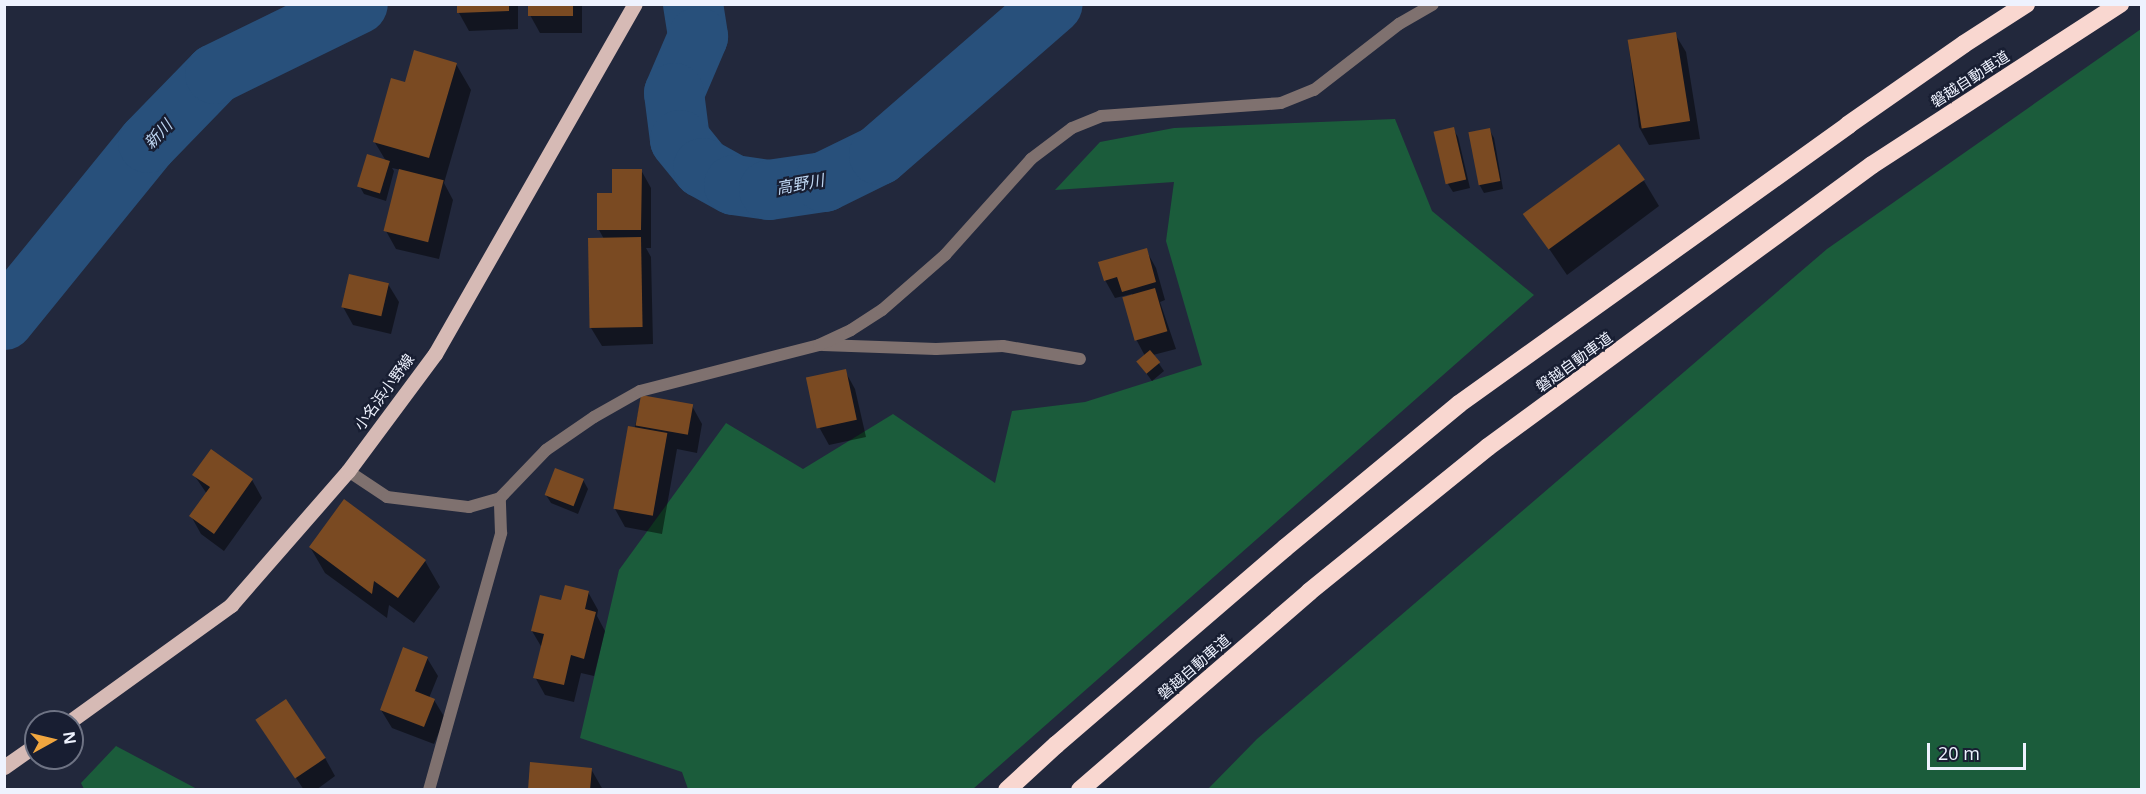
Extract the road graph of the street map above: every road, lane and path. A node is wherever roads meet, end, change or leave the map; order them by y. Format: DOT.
graph roads {
  1 [pos="635,4"];
  2 [pos="1433,4"];
  3 [pos="2026,4"];
  4 [pos="2120,4"];
  5 [pos="819,345"];
  6 [pos="1080,359"];
  7 [pos="348,471"];
  8 [pos="500,498"];
  9 [pos="84,711"];
  10 [pos="24,753"];
  11 [pos="4,767"];
  12 [pos="429,789"];
  13 [pos="1007,789"];
  14 [pos="1080,789"];
  1 -- 7 [label="main road, 小名浜小野線"];
  2 -- 5 [label="street"];
  3 -- 13 [label="highway, 磐越自動車道"];
  4 -- 14 [label="highway, 磐越自動車道"];
  5 -- 6 [label="street"];
  5 -- 8 [label="street"];
  7 -- 8 [label="street"];
  7 -- 9 [label="main road, 小名浜小野線"];
  8 -- 12 [label="street"];
  10 -- 11 [label="main road"];
}
